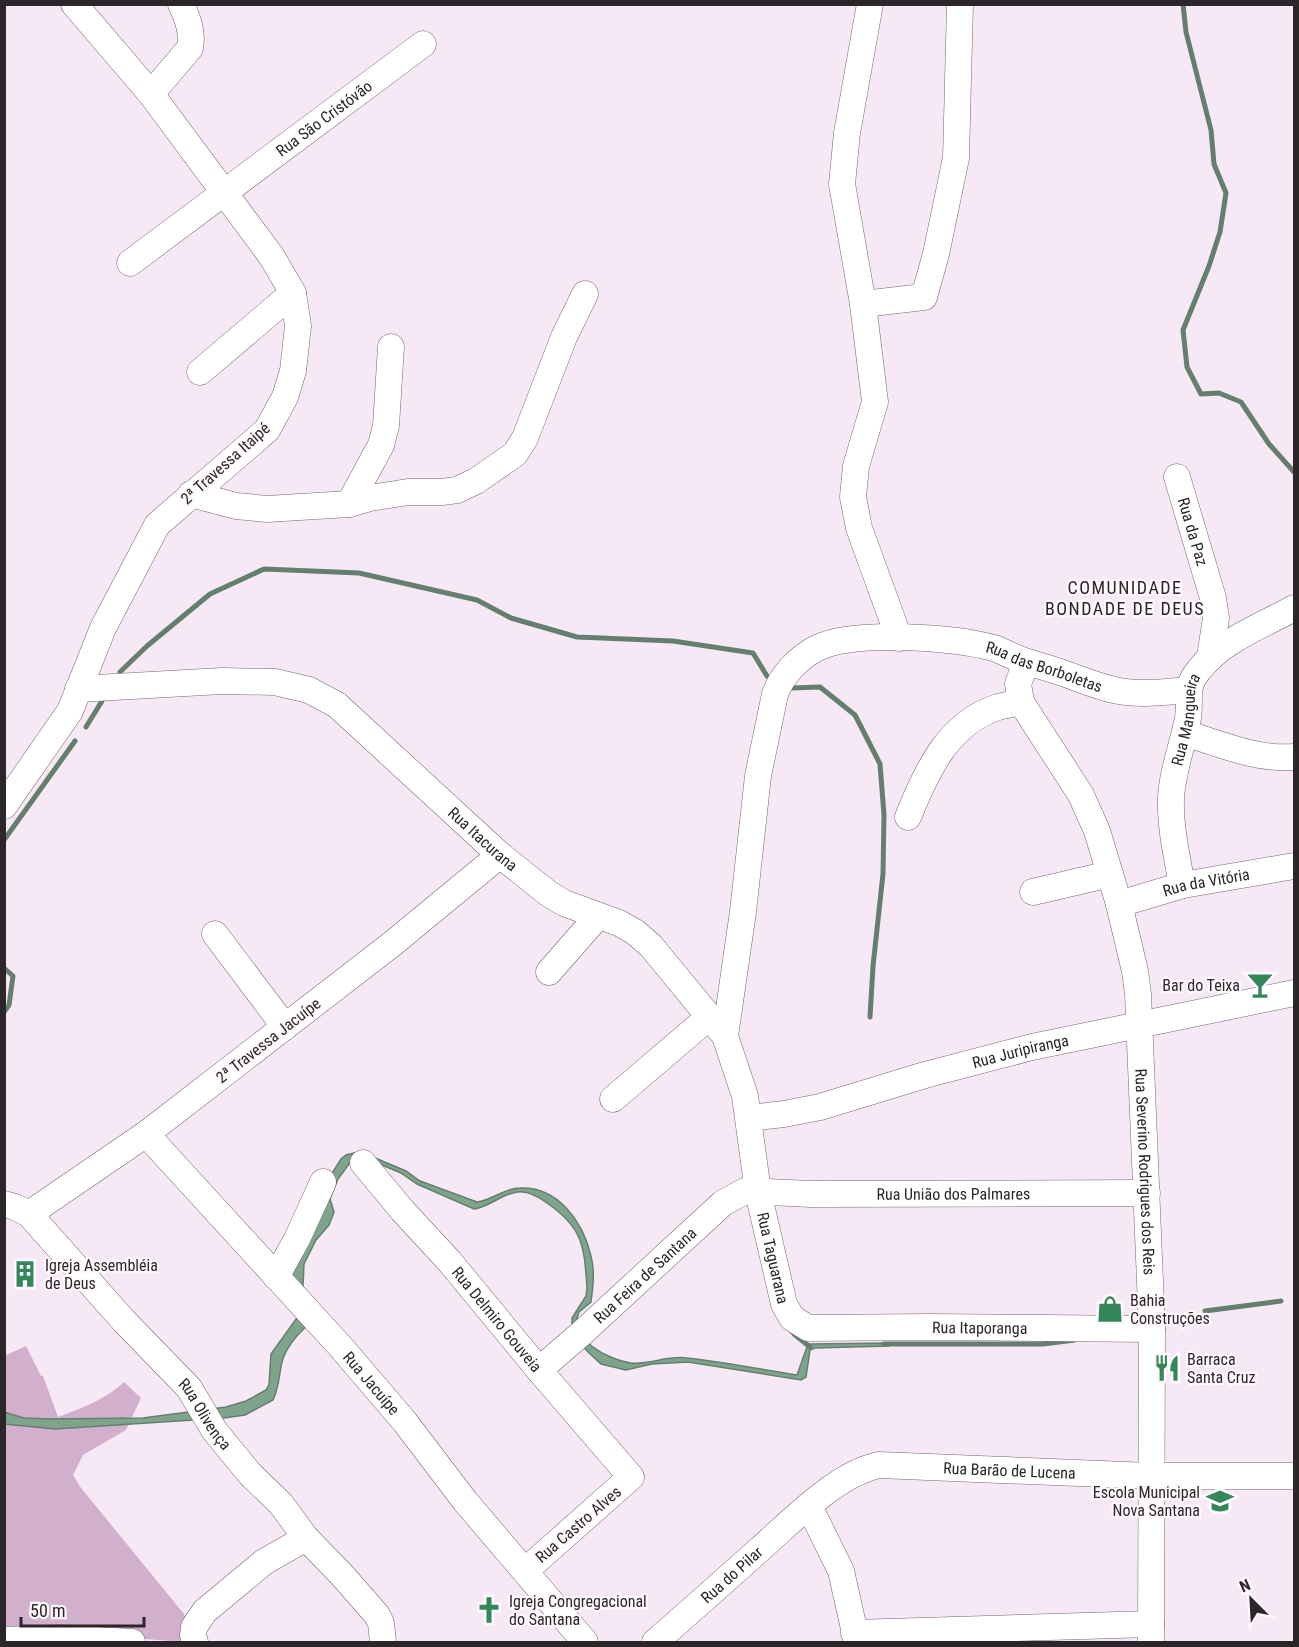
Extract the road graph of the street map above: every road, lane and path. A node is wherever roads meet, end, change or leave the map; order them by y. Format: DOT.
graph roads {
  1 [pos="74,4"];
  2 [pos="181,4"];
  3 [pos="870,4"];
  4 [pos="960,4"];
  5 [pos="423,44"];
  6 [pos="151,94"];
  7 [pos="225,192"];
  8 [pos="130,263"];
  9 [pos="293,292"];
  10 [pos="585,294"];
  11 [pos="863,304"];
  12 [pos="391,347"];
  13 [pos="200,372"];
  14 [pos="1178,477"];
  15 [pos="191,494"];
  16 [pos="349,504"];
  17 [pos="1294,609"];
  18 [pos="899,638"];
  19 [pos="1210,657"];
  20 [pos="1026,662"];
  21 [pos="78,689"];
  22 [pos="1188,690"];
  23 [pos="1021,702"];
  24 [pos="1185,733"];
  25 [pos="1294,757"];
  26 [pos="4,806"];
  27 [pos="908,817"];
  28 [pos="500,855"];
  29 [pos="1294,866"];
  30 [pos="1110,874"];
  31 [pos="1182,885"];
  32 [pos="1033,892"];
  33 [pos="1119,904"];
  34 [pos="598,916"];
  35 [pos="215,934"];
  36 [pos="549,972"];
  37 [pos="1294,993"];
  38 [pos="1139,1026"];
  39 [pos="285,1027"];
  40 [pos="717,1027"];
  41 [pos="613,1099"];
  42 [pos="749,1118"];
  43 [pos="146,1134"];
  44 [pos="363,1162"];
  45 [pos="323,1182"];
  46 [pos="757,1184"];
  47 [pos="1147,1192"];
  48 [pos="4,1204"];
  49 [pos="29,1214"];
  50 [pos="276,1277"];
  51 [pos="808,1328"];
  52 [pos="1152,1329"];
  53 [pos="539,1370"];
  54 [pos="1151,1476"];
  55 [pos="1294,1476"];
  56 [pos="631,1477"];
  57 [pos="809,1506"];
  58 [pos="306,1538"];
  59 [pos="525,1571"];
  60 [pos="1151,1633"];
  61 [pos="856,1638"];
  62 [pos="4,1640"];
  63 [pos="132,1642"];
  64 [pos="195,1642"];
  65 [pos="383,1642"];
  66 [pos="585,1642"];
  67 [pos="655,1642"];
  1 -- 6 [label="street, 2ª Travessa Itaipé"];
  2 -- 6 [label="street"];
  3 -- 11 [label="street"];
  4 -- 11 [label="street"];
  5 -- 7 [label="street, Rua São Cristóvão"];
  6 -- 7 [label="street, 2ª Travessa Itaipé"];
  7 -- 8 [label="street, Rua São Cristóvão"];
  7 -- 9 [label="street, 2ª Travessa Itaipé"];
  9 -- 13 [label="street"];
  9 -- 15 [label="street, 2ª Travessa Itaipé"];
  10 -- 16 [label="street"];
  11 -- 18 [label="street"];
  12 -- 16 [label="street"];
  14 -- 19 [label="street, Rua da Paz"];
  15 -- 16 [label="street"];
  15 -- 21 [label="street, 2ª Travessa Itaipé"];
  17 -- 19 [label="street, Rua Mangueira"];
  18 -- 20 [label="street, Rua das Borboletas"];
  18 -- 40 [label="street, Rua das Borboletas"];
  19 -- 22 [label="street, Rua Mangueira"];
  20 -- 22 [label="street, Rua das Borboletas"];
  20 -- 23 [label="street"];
  21 -- 26 [label="street, 2ª Travessa Itaipé"];
  21 -- 28 [label="street, Rua Itacurana"];
  22 -- 24 [label="street, Rua Mangueira"];
  23 -- 27 [label="street"];
  23 -- 30 [label="street, Rua Severino Rodrigues dos Reis"];
  24 -- 25 [label="street"];
  24 -- 31 [label="street, Rua Mangueira"];
  28 -- 34 [label="street, Rua Itacurana"];
  28 -- 39 [label="street, 2ª Travessa Jacuípe"];
  29 -- 31 [label="street, Rua da Vitória"];
  30 -- 32 [label="street"];
  30 -- 33 [label="street, Rua Severino Rodrigues dos Reis"];
  31 -- 33 [label="street, Rua da Vitória"];
  33 -- 38 [label="street, Rua Severino Rodrigues dos Reis"];
  34 -- 36 [label="street"];
  34 -- 40 [label="street, Rua Itacurana"];
  35 -- 39 [label="street"];
  37 -- 38 [label="street, Rua Juripiranga"];
  38 -- 42 [label="street, Rua Juripiranga"];
  38 -- 47 [label="street, Rua Severino Rodrigues dos Reis"];
  39 -- 43 [label="street, 2ª Travessa Jacuípe"];
  40 -- 41 [label="street"];
  40 -- 42 [label="street, Rua Itacurana"];
  42 -- 46 [label="street, Rua Itacurana"];
  43 -- 49 [label="street, 2ª Travessa Jacuípe"];
  43 -- 50 [label="street, Rua Jacuípe"];
  44 -- 53 [label="street, Rua Delmiro Gouveia"];
  45 -- 50 [label="street"];
  46 -- 47 [label="street, Rua União dos Palmares"];
  46 -- 51 [label="street, Rua Taguarana"];
  46 -- 53 [label="street, Rua Feira de Santana"];
  47 -- 52 [label="street, Rua Severino Rodrigues dos Reis"];
  48 -- 49 [label="street, Rua Olivença"];
  49 -- 58 [label="street, Rua Olivença"];
  50 -- 59 [label="street, Rua Jacuípe"];
  51 -- 52 [label="street, Rua Itaporanga"];
  52 -- 54 [label="street, Rua Severino Rodrigues dos Reis"];
  53 -- 56 [label="street, Rua Delmiro Gouveia"];
  54 -- 55 [label="street, Rua Barão de Lucena"];
  54 -- 57 [label="street, Rua Barão de Lucena"];
  54 -- 60 [label="street, Rua Severino Rodrigues dos Reis"];
  56 -- 59 [label="street, Rua Castro Alves"];
  57 -- 61 [label="street"];
  57 -- 67 [label="street, Rua do Pilar"];
  58 -- 64 [label="street"];
  58 -- 65 [label="street, Rua Olivença"];
  59 -- 66 [label="street, Rua Jacuípe"];
  60 -- 61 [label="street"];
  62 -- 63 [label="street"];
}
